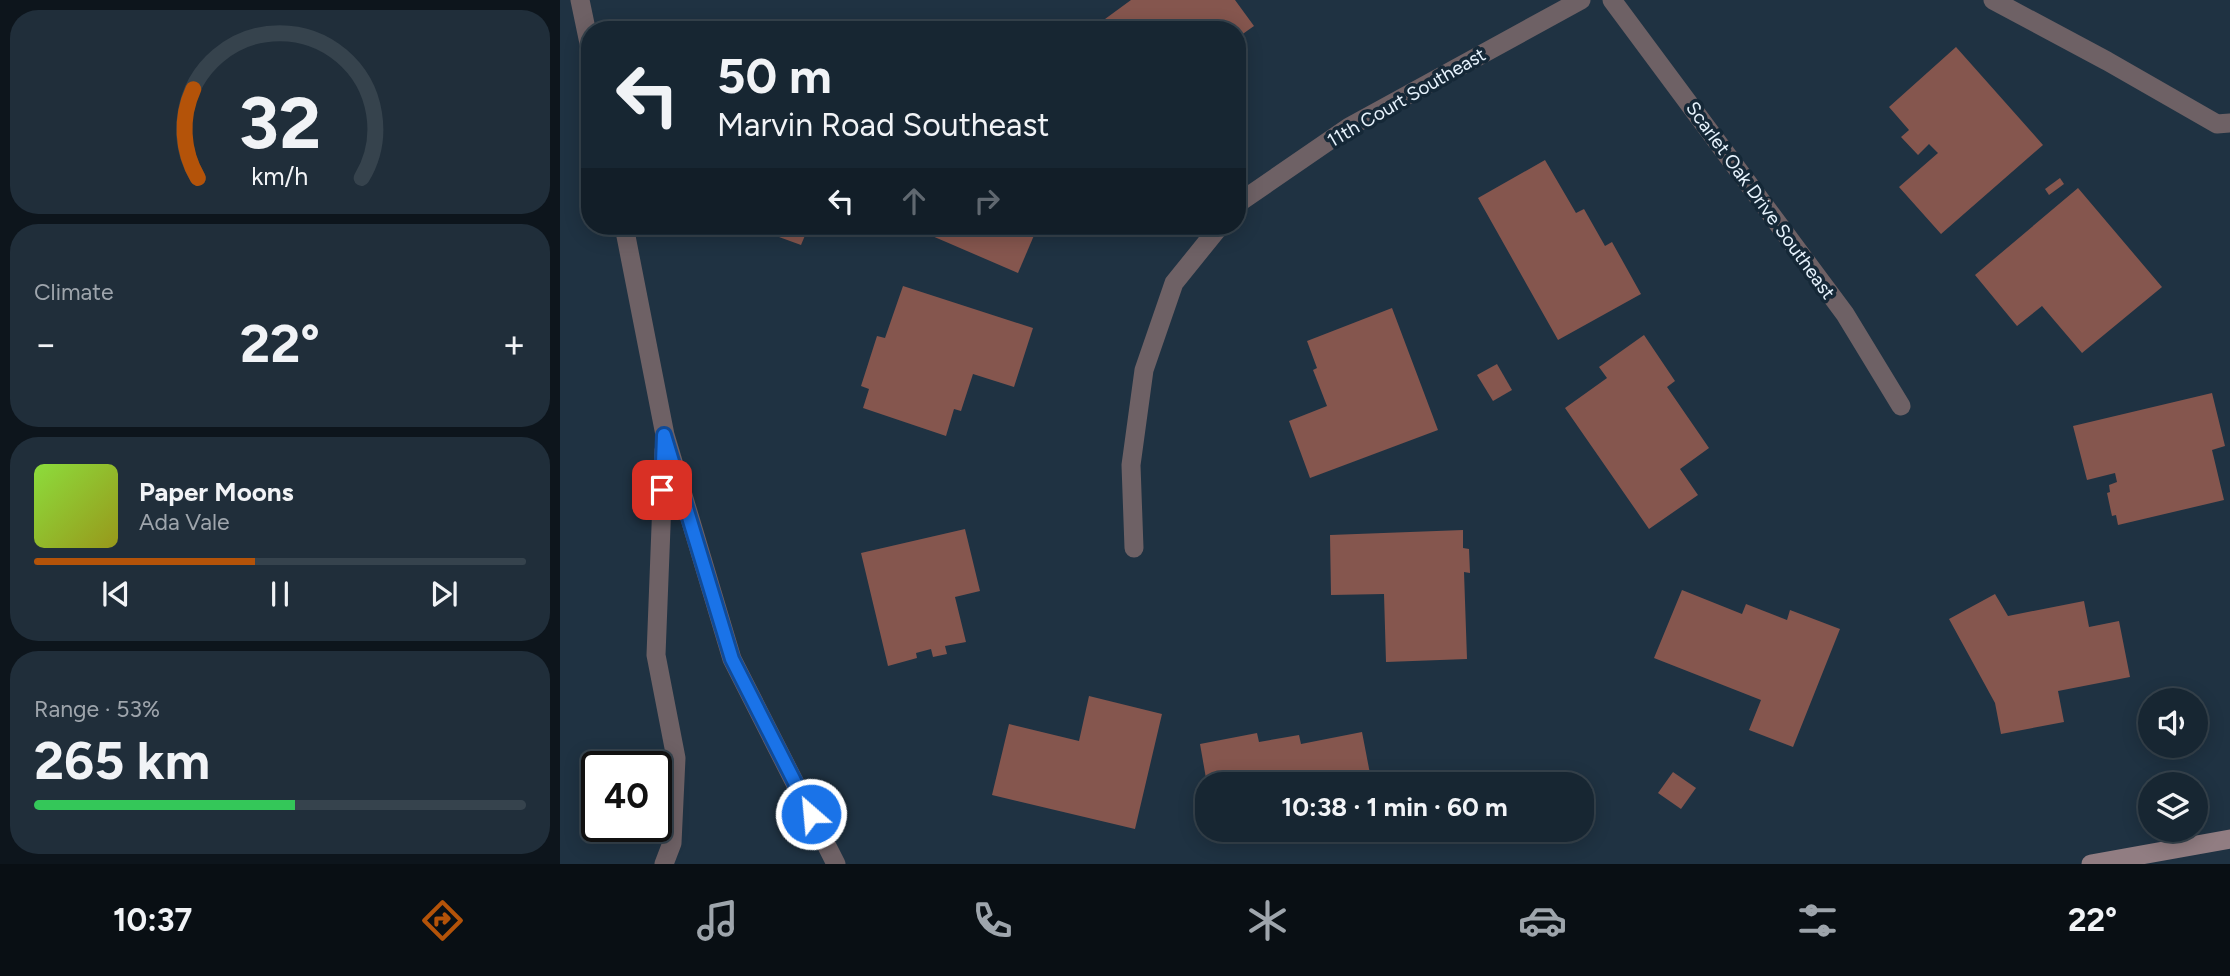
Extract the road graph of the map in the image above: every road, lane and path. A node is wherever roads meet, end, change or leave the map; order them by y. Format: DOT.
graph roads {
  1 [pos="580,0"];
  2 [pos="1581,0"];
  3 [pos="1612,0"];
  4 [pos="1993,0"];
  5 [pos="584,21"];
  6 [pos="2230,123"];
  7 [pos="1246,198"];
  8 [pos="626,235"];
  9 [pos="1213,235"];
  10 [pos="1901,406"];
  11 [pos="664,435"];
  12 [pos="1134,548"];
  13 [pos="2230,839"];
  14 [pos="664,864"];
  15 [pos="836,864"];
  16 [pos="2091,864"];
  1 -- 5 [label="street"];
  2 -- 7 [label="street, 11th Court Southeast"];
  3 -- 10 [label="street, Scarlet Oak Drive Southeast"];
  4 -- 6 [label="street"];
  8 -- 11 [label="street"];
  9 -- 12 [label="street"];
  11 -- 14 [label="street"];
  11 -- 15 [label="street"];
  13 -- 16 [label="main road"];
}
